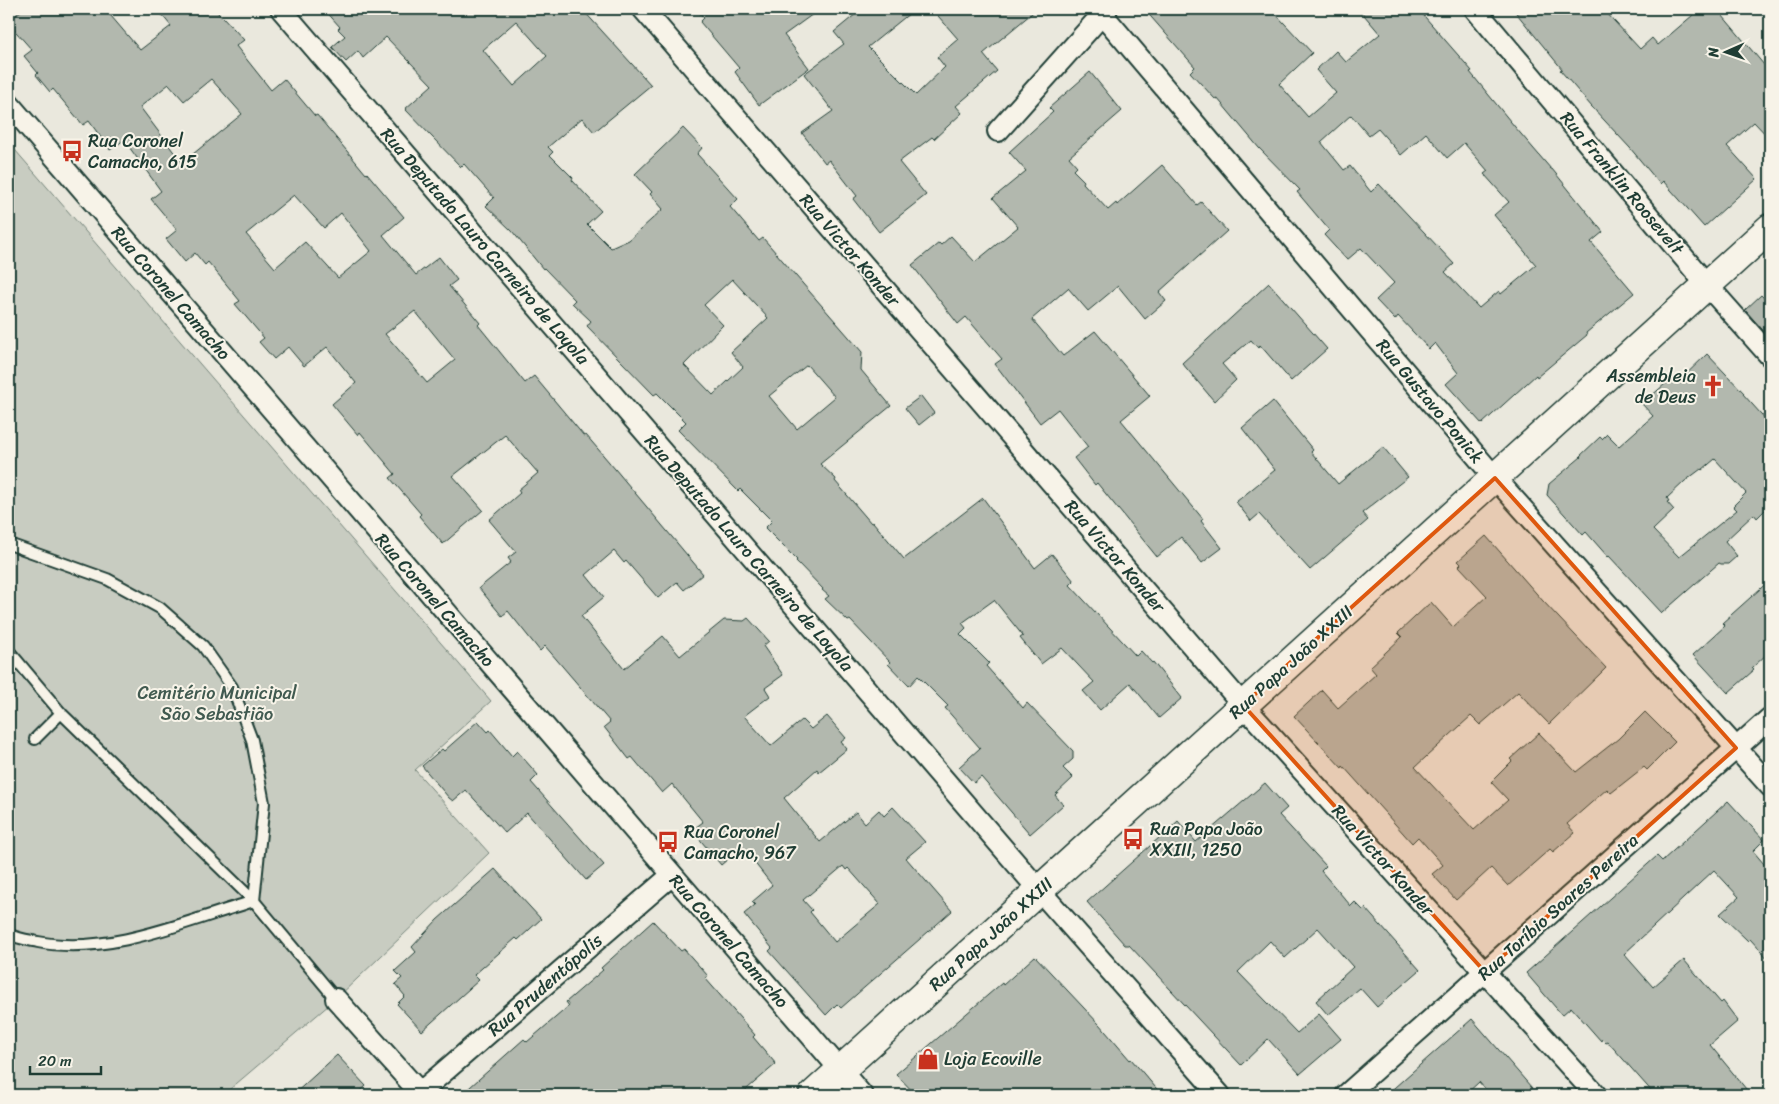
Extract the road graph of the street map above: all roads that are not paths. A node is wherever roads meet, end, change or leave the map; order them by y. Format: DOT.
graph roads {
  1 [pos="281,9"];
  2 [pos="643,9"];
  3 [pos="1475,9"];
  4 [pos="1102,11"];
  5 [pos="9,104"];
  6 [pos="998,130"];
  7 [pos="1770,228"];
  8 [pos="1707,285"];
  9 [pos="1770,356"];
  10 [pos="1495,478"];
  11 [pos="9,544"];
  12 [pos="9,651"];
  13 [pos="1243,706"];
  14 [pos="61,713"];
  15 [pos="1770,718"];
  16 [pos="35,739"];
  17 [pos="1736,748"];
  18 [pos="1770,786"];
  19 [pos="672,875"];
  20 [pos="1039,890"];
  21 [pos="254,901"];
  22 [pos="9,934"];
  23 [pos="1485,972"];
  24 [pos="336,999"];
  25 [pos="840,1070"];
  26 [pos="420,1094"];
  27 [pos="813,1095"];
  28 [pos="862,1095"];
  29 [pos="1220,1095"];
  30 [pos="1346,1095"];
  31 [pos="1596,1095"];
  1 -- 20 [label="street, Rua Deputado Lauro Carneiro de Loyola"];
  2 -- 13 [label="street, Rua Victor Konder"];
  3 -- 8 [label="street, Rua Franklin Roosevelt"];
  4 -- 6 [label="street"];
  4 -- 10 [label="street, Rua Gustavo Ponick"];
  5 -- 19 [label="street, Rua Coronel Camacho"];
  7 -- 8 [label="main road, Rua Papa João XXIII"];
  8 -- 9 [label="street, Rua Franklin Roosevelt"];
  8 -- 10 [label="main road, Rua Papa João XXIII"];
  10 -- 13 [label="main road, Rua Papa João XXIII"];
  10 -- 17 [label="street, Rua Gustavo Ponick"];
  11 -- 21 [label="lane"];
  12 -- 14 [label="lane"];
  13 -- 20 [label="main road, Rua Papa João XXIII"];
  13 -- 23 [label="street, Rua Victor Konder"];
  14 -- 16 [label="lane"];
  14 -- 21 [label="lane"];
  15 -- 17 [label="street, Rua Toríbio Soares Pereira"];
  17 -- 18 [label="street, Rua Gustavo Ponick"];
  17 -- 23 [label="street, Rua Toríbio Soares Pereira"];
  19 -- 25 [label="street, Rua Coronel Camacho"];
  19 -- 26 [label="street, Rua Prudentópolis"];
  20 -- 25 [label="main road, Rua Papa João XXIII"];
  20 -- 29 [label="street, Rua Deputado Lauro Carneiro de Loyola"];
  21 -- 22 [label="lane"];
  21 -- 24 [label="lane"];
  23 -- 30 [label="street, Rua Toríbio Soares Pereira"];
  23 -- 31 [label="street, Rua Victor Konder"];
  24 -- 26 [label="street"];
  25 -- 27 [label="main road, Rua Papa João XXIII"];
  25 -- 28 [label="street, Rua Coronel Camacho"];
}
